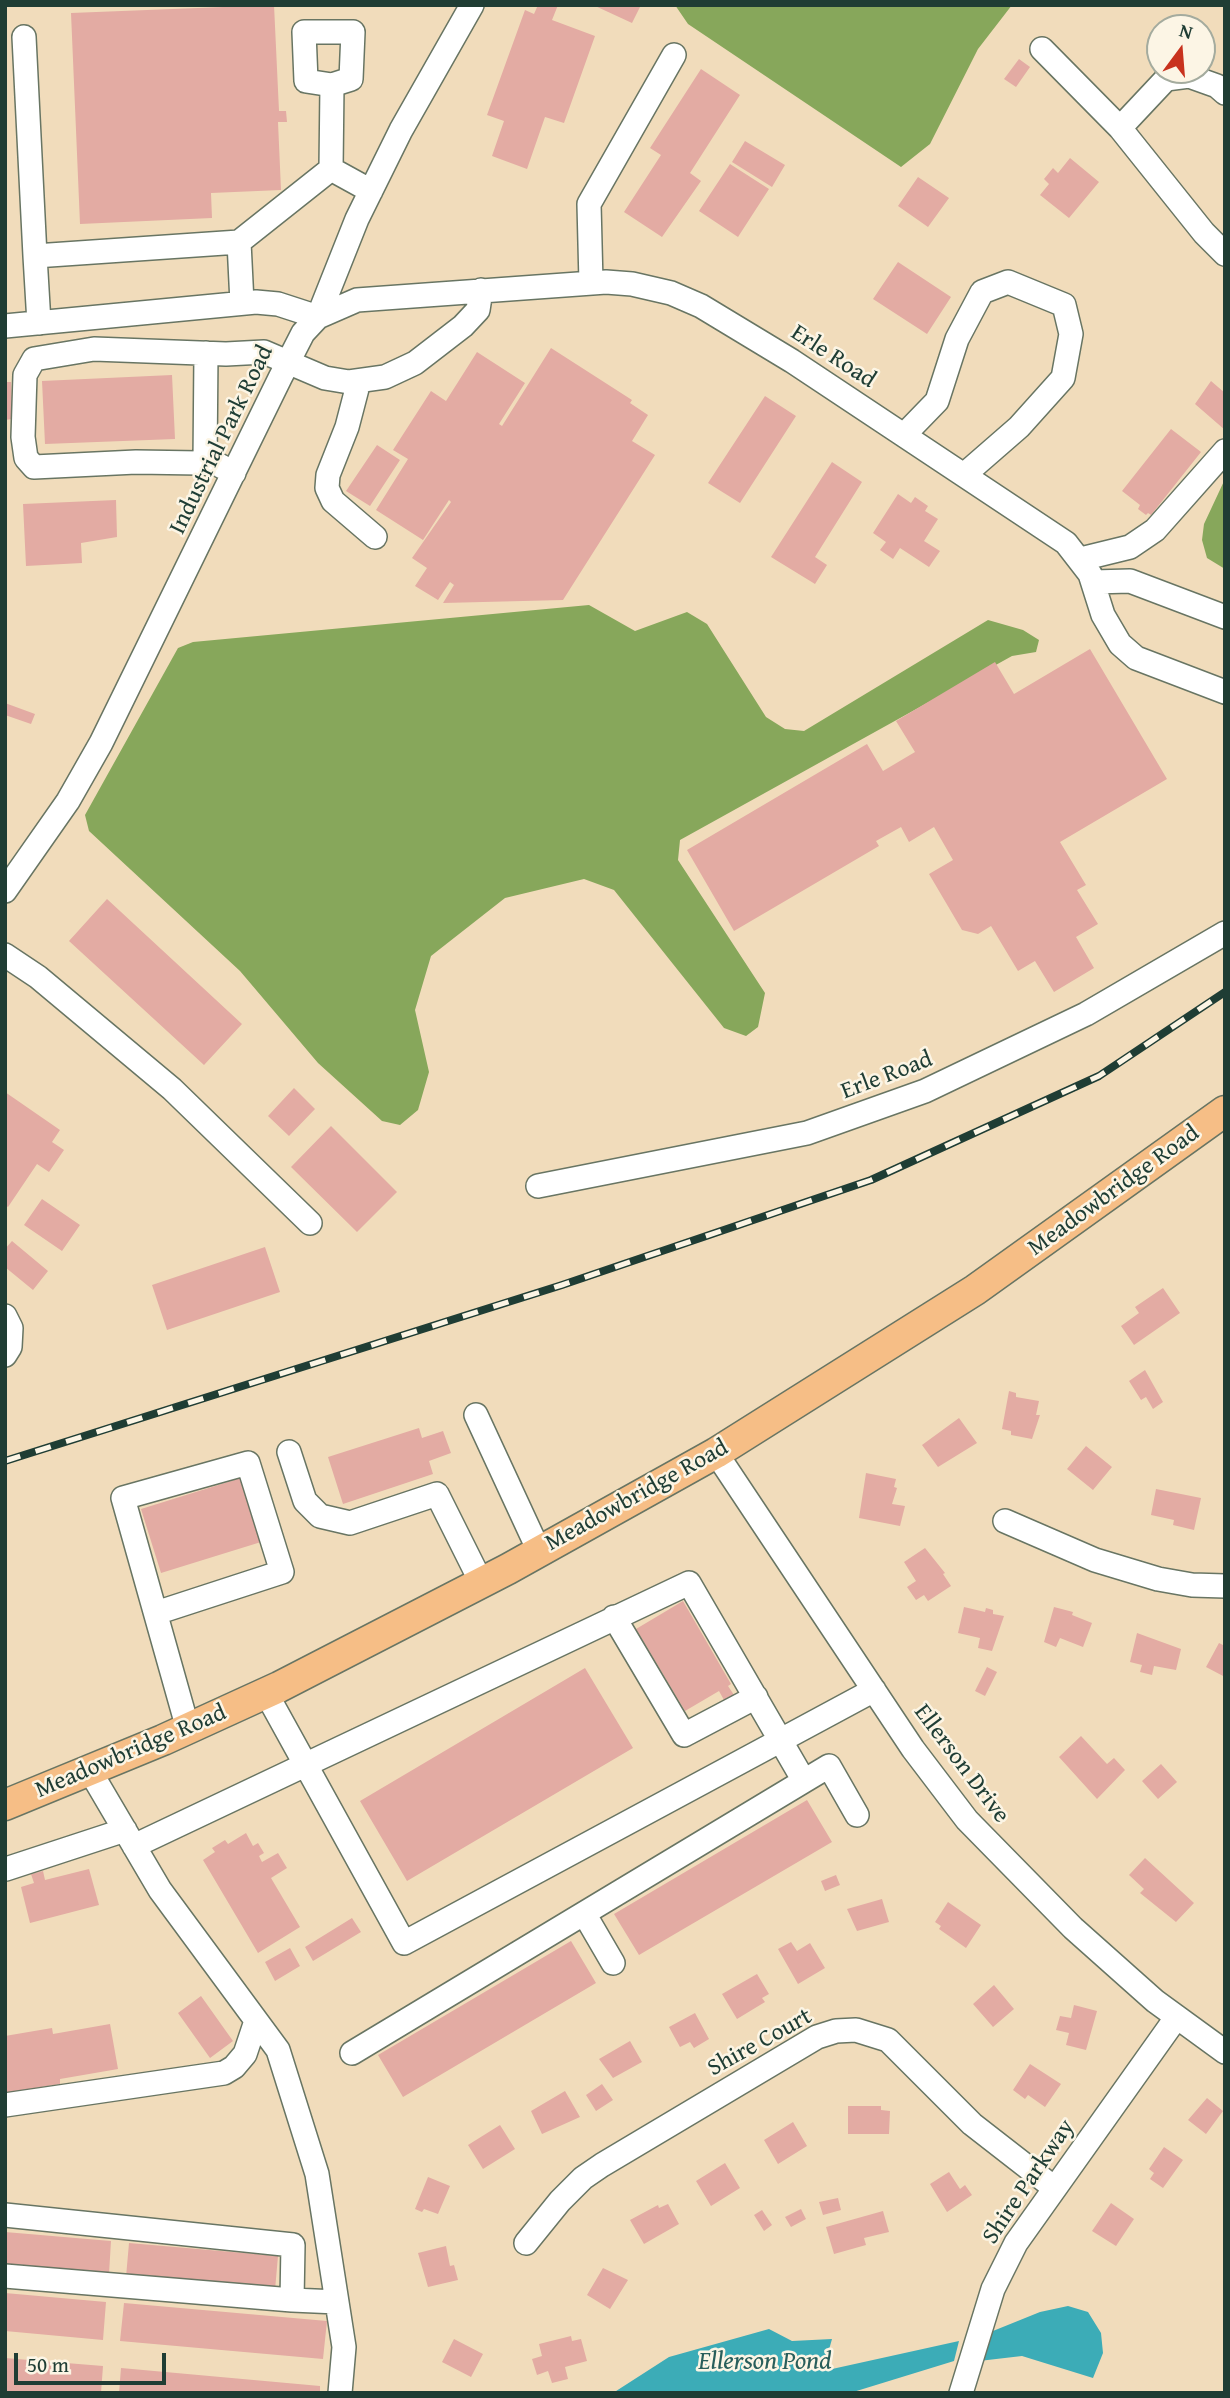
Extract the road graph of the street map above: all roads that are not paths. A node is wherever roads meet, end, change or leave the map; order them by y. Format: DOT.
graph roads {
  1 [pos="472,5"];
  2 [pos="24,37"];
  3 [pos="1042,49"];
  4 [pos="674,55"];
  5 [pos="332,85"];
  6 [pos="1225,93"];
  7 [pos="1120,128"];
  8 [pos="331,169"];
  9 [pos="371,191"];
  10 [pos="239,242"];
  11 [pos="1225,254"];
  12 [pos="35,256"];
  13 [pos="592,283"];
  14 [pos="481,290"];
  15 [pos="242,303"];
  16 [pos="318,317"];
  17 [pos="93,319"];
  18 [pos="39,323"];
  19 [pos="5,326"];
  20 [pos="94,349"];
  21 [pos="206,353"];
  22 [pos="288,362"];
  23 [pos="359,381"];
  24 [pos="905,434"];
  25 [pos="1225,451"];
  26 [pos="205,463"];
  27 [pos="234,472"];
  28 [pos="965,474"];
  29 [pos="375,537"];
  30 [pos="1081,559"];
  31 [pos="1093,582"];
  32 [pos="1225,617"];
  33 [pos="1225,692"];
  34 [pos="5,891"];
  35 [pos="1225,933"];
  36 [pos="5,955"];
  37 [pos="1225,1111"];
  38 [pos="538,1186"];
  39 [pos="310,1223"];
  40 [pos="5,1316"];
  41 [pos="5,1355"];
  42 [pos="475,1415"];
  43 [pos="289,1452"];
  44 [pos="716,1453"];
  45 [pos="1005,1521"];
  46 [pos="539,1551"];
  47 [pos="481,1582"];
  48 [pos="1225,1586"];
  49 [pos="156,1613"];
  50 [pos="614,1617"];
  51 [pos="874,1690"];
  52 [pos="266,1693"];
  53 [pos="756,1697"];
  54 [pos="188,1729"];
  55 [pos="780,1740"];
  56 [pos="306,1766"];
  57 [pos="90,1771"];
  58 [pos="804,1781"];
  59 [pos="5,1805"];
  60 [pos="858,1815"];
  61 [pos="130,1838"];
  62 [pos="5,1869"];
  63 [pos="585,1915"];
  64 [pos="613,1963"];
  65 [pos="1176,2018"];
  66 [pos="256,2021"];
  67 [pos="1225,2052"];
  68 [pos="352,2053"];
  69 [pos="5,2105"];
  70 [pos="1053,2187"];
  71 [pos="5,2215"];
  72 [pos="526,2243"];
  73 [pos="5,2276"];
  74 [pos="292,2300"];
  75 [pos="337,2302"];
  76 [pos="341,2393"];
  77 [pos="961,2393"];
  1 -- 9 [label="street, Industrial Park Road"];
  2 -- 12 [label="street"];
  3 -- 7 [label="street"];
  4 -- 13 [label="street"];
  5 -- 8 [label="street"];
  6 -- 7 [label="street"];
  7 -- 11 [label="street"];
  8 -- 9 [label="street"];
  8 -- 10 [label="street"];
  9 -- 16 [label="street, Industrial Park Road"];
  10 -- 12 [label="street"];
  10 -- 15 [label="street"];
  12 -- 18 [label="street"];
  13 -- 14 [label="street, Erle Road"];
  13 -- 24 [label="street, Erle Road"];
  14 -- 16 [label="street, Erle Road"];
  14 -- 23 [label="street"];
  15 -- 16 [label="street"];
  15 -- 17 [label="street"];
  16 -- 22 [label="street, Industrial Park Road"];
  17 -- 18 [label="street"];
  17 -- 20 [label="street"];
  18 -- 19 [label="street"];
  20 -- 21 [label="street"];
  20 -- 26 [label="street"];
  21 -- 22 [label="street"];
  21 -- 26 [label="street"];
  22 -- 23 [label="street"];
  22 -- 27 [label="street, Industrial Park Road"];
  23 -- 29 [label="street"];
  24 -- 28 [label="street, Erle Road"];
  24 -- 28 [label="street"];
  25 -- 30 [label="street"];
  26 -- 27 [label="street"];
  27 -- 34 [label="street, Industrial Park Road"];
  28 -- 30 [label="street, Erle Road"];
  30 -- 31 [label="street, Erle Road"];
  31 -- 32 [label="street"];
  31 -- 33 [label="street, Erle Road"];
  35 -- 38 [label="street, Erle Road"];
  36 -- 39 [label="street"];
  37 -- 44 [label="main road, Meadowbridge Road"];
  40 -- 41 [label="street"];
  42 -- 46 [label="street"];
  43 -- 47 [label="street"];
  44 -- 46 [label="main road, Meadowbridge Road"];
  44 -- 51 [label="street, Ellerson Drive"];
  45 -- 48 [label="street"];
  46 -- 47 [label="main road, Meadowbridge Road"];
  47 -- 52 [label="main road, Meadowbridge Road"];
  49 -- 49 [label="street"];
  49 -- 54 [label="street"];
  50 -- 53 [label="street"];
  50 -- 53 [label="street"];
  50 -- 56 [label="street"];
  51 -- 55 [label="street"];
  51 -- 65 [label="street, Ellerson Drive"];
  52 -- 54 [label="main road, Meadowbridge Road"];
  52 -- 56 [label="street"];
  53 -- 55 [label="street"];
  54 -- 57 [label="main road, Meadowbridge Road"];
  55 -- 56 [label="street"];
  55 -- 58 [label="street"];
  56 -- 61 [label="street"];
  57 -- 59 [label="main road, Meadowbridge Road"];
  57 -- 61 [label="street"];
  58 -- 60 [label="street"];
  58 -- 63 [label="street"];
  61 -- 62 [label="street"];
  61 -- 66 [label="street"];
  63 -- 64 [label="street"];
  63 -- 68 [label="street"];
  65 -- 67 [label="street, Ellerson Drive"];
  65 -- 70 [label="street, Shire Parkway"];
  66 -- 69 [label="street"];
  66 -- 75 [label="street"];
  70 -- 72 [label="street, Shire Court"];
  70 -- 77 [label="street, Shire Parkway"];
  71 -- 74 [label="street"];
  73 -- 74 [label="street"];
  74 -- 75 [label="street"];
  75 -- 76 [label="street"];
}
